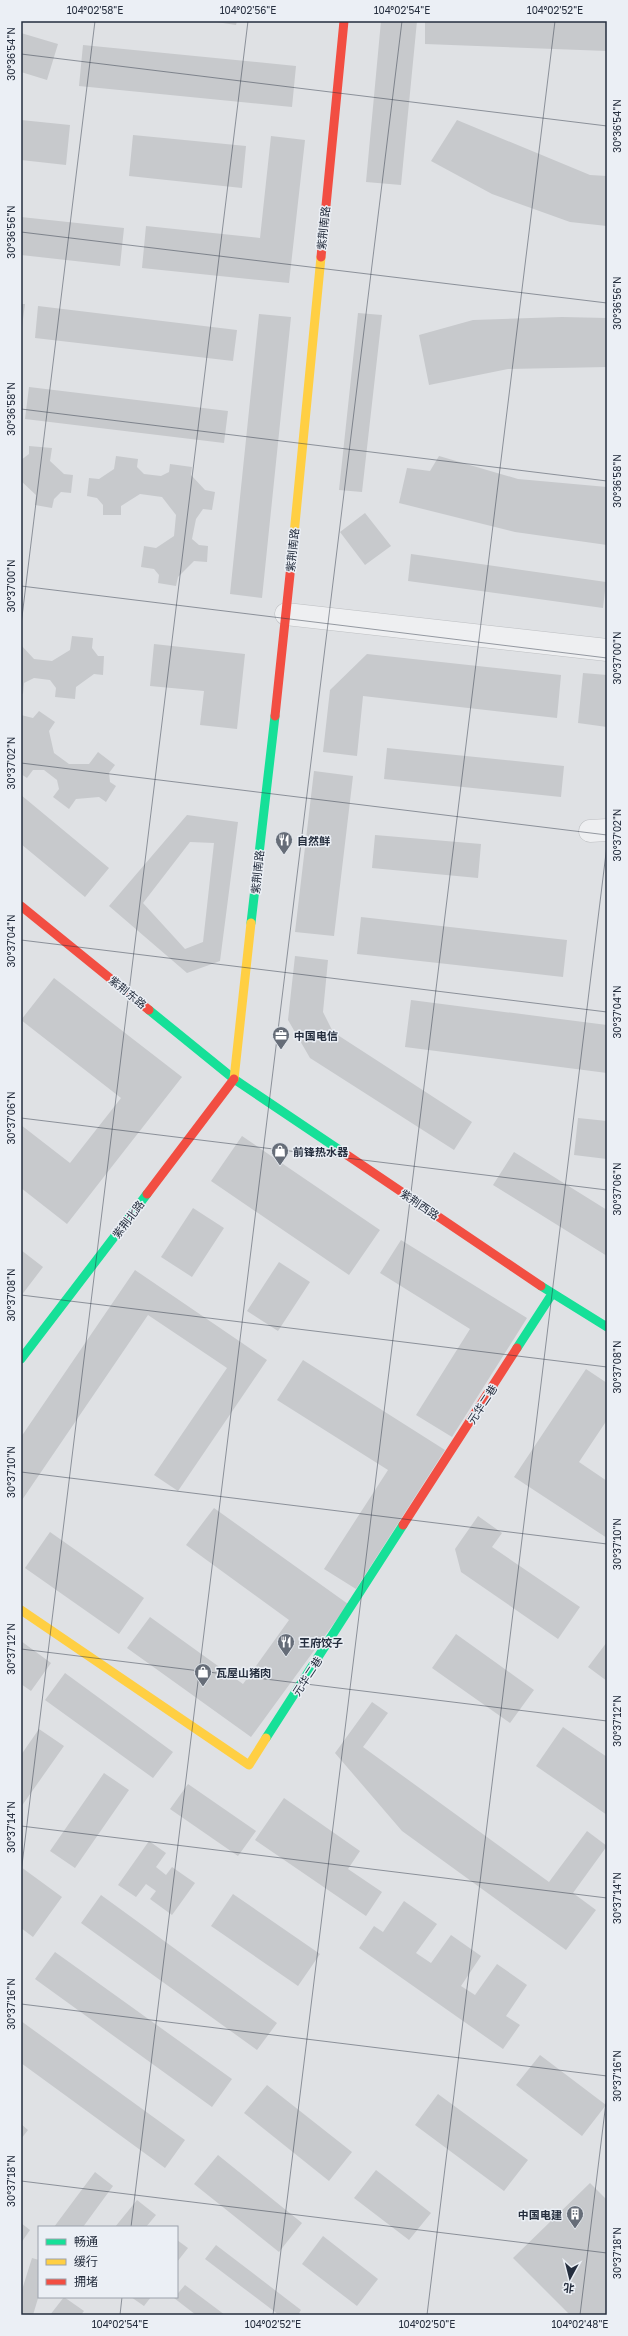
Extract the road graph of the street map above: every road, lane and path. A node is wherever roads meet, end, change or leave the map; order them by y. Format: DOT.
graph roads {
  1 [pos="344,21"];
  2 [pos="286,614"];
  3 [pos="607,650"];
  4 [pos="21,906"];
  5 [pos="234,1079"];
  6 [pos="552,1294"];
  7 [pos="607,1327"];
  8 [pos="21,1359"];
  9 [pos="21,1610"];
  1 -- 2 [label="street, 紫荆南路"];
  2 -- 3 [label="street"];
  2 -- 5 [label="street, 紫荆南路"];
  4 -- 5 [label="street, 紫荆东路"];
  5 -- 6 [label="street, 紫荆西路"];
  5 -- 8 [label="street, 紫荆北路"];
  6 -- 7 [label="street, 紫荆西路"];
  6 -- 9 [label="street, 元华二巷"];
}
